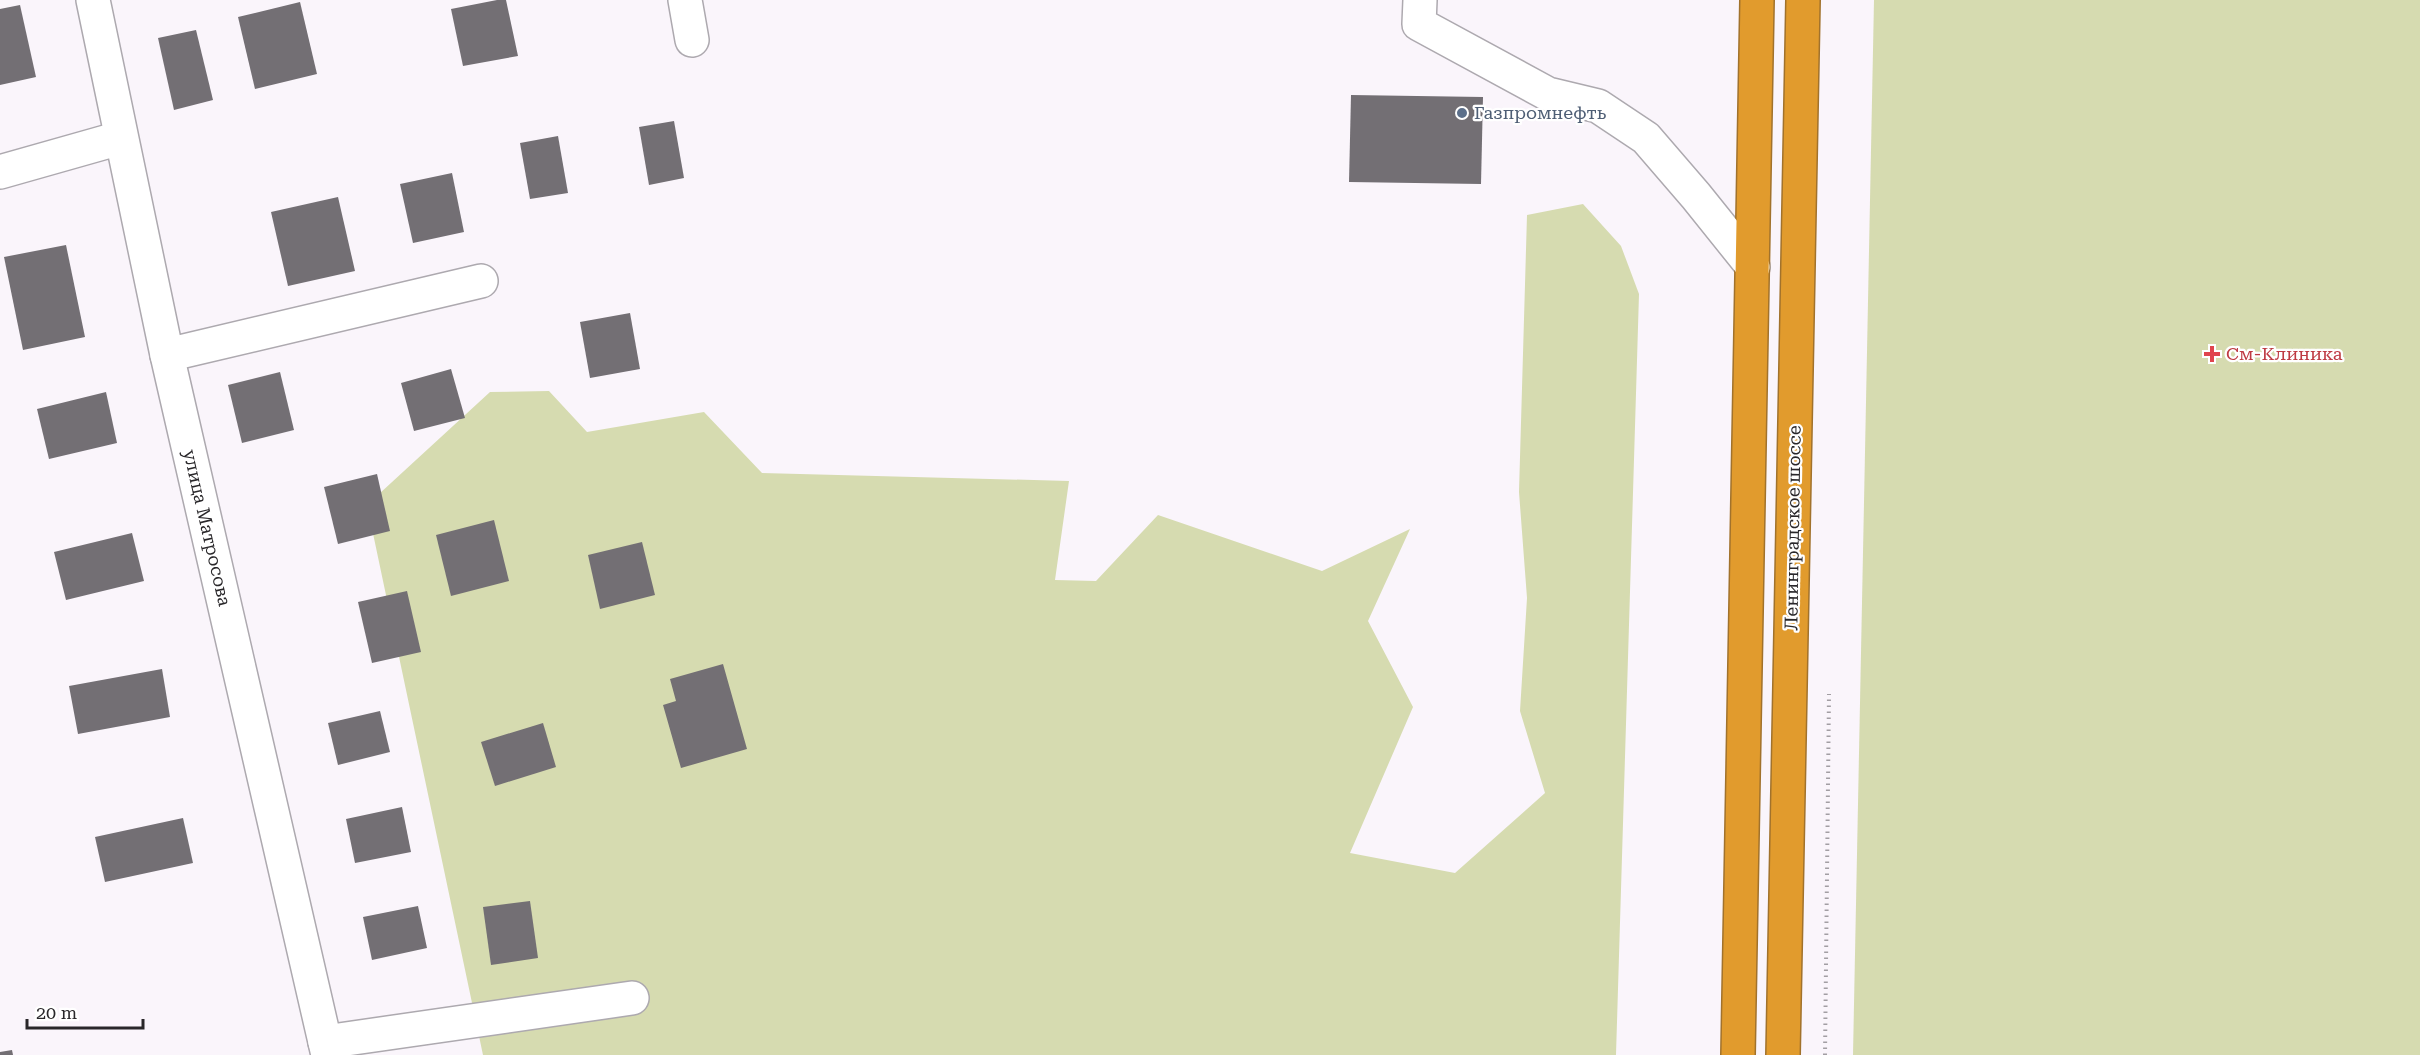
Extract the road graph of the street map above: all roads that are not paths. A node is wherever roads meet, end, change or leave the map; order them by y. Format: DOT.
graph roads {
  1 [pos="93,0"];
  2 [pos="685,0"];
  3 [pos="1420,0"];
  4 [pos="1757,0"];
  5 [pos="1803,0"];
  6 [pos="692,40"];
  7 [pos="120,138"];
  8 [pos="0,172"];
  9 [pos="1753,267"];
  10 [pos="481,281"];
  11 [pos="167,355"];
  12 [pos="632,998"];
  13 [pos="327,1048"];
  14 [pos="1738,1055"];
  15 [pos="1783,1055"];
  1 -- 7 [label="street, улица Матросова"];
  2 -- 6 [label="street"];
  3 -- 9 [label="street"];
  4 -- 9 [label="highway"];
  5 -- 15 [label="highway, Ленинградское шоссе"];
  7 -- 8 [label="street"];
  7 -- 11 [label="street, улица Матросова"];
  9 -- 14 [label="highway"];
  10 -- 11 [label="street"];
  11 -- 13 [label="street, улица Матросова"];
  12 -- 13 [label="street"];
}
